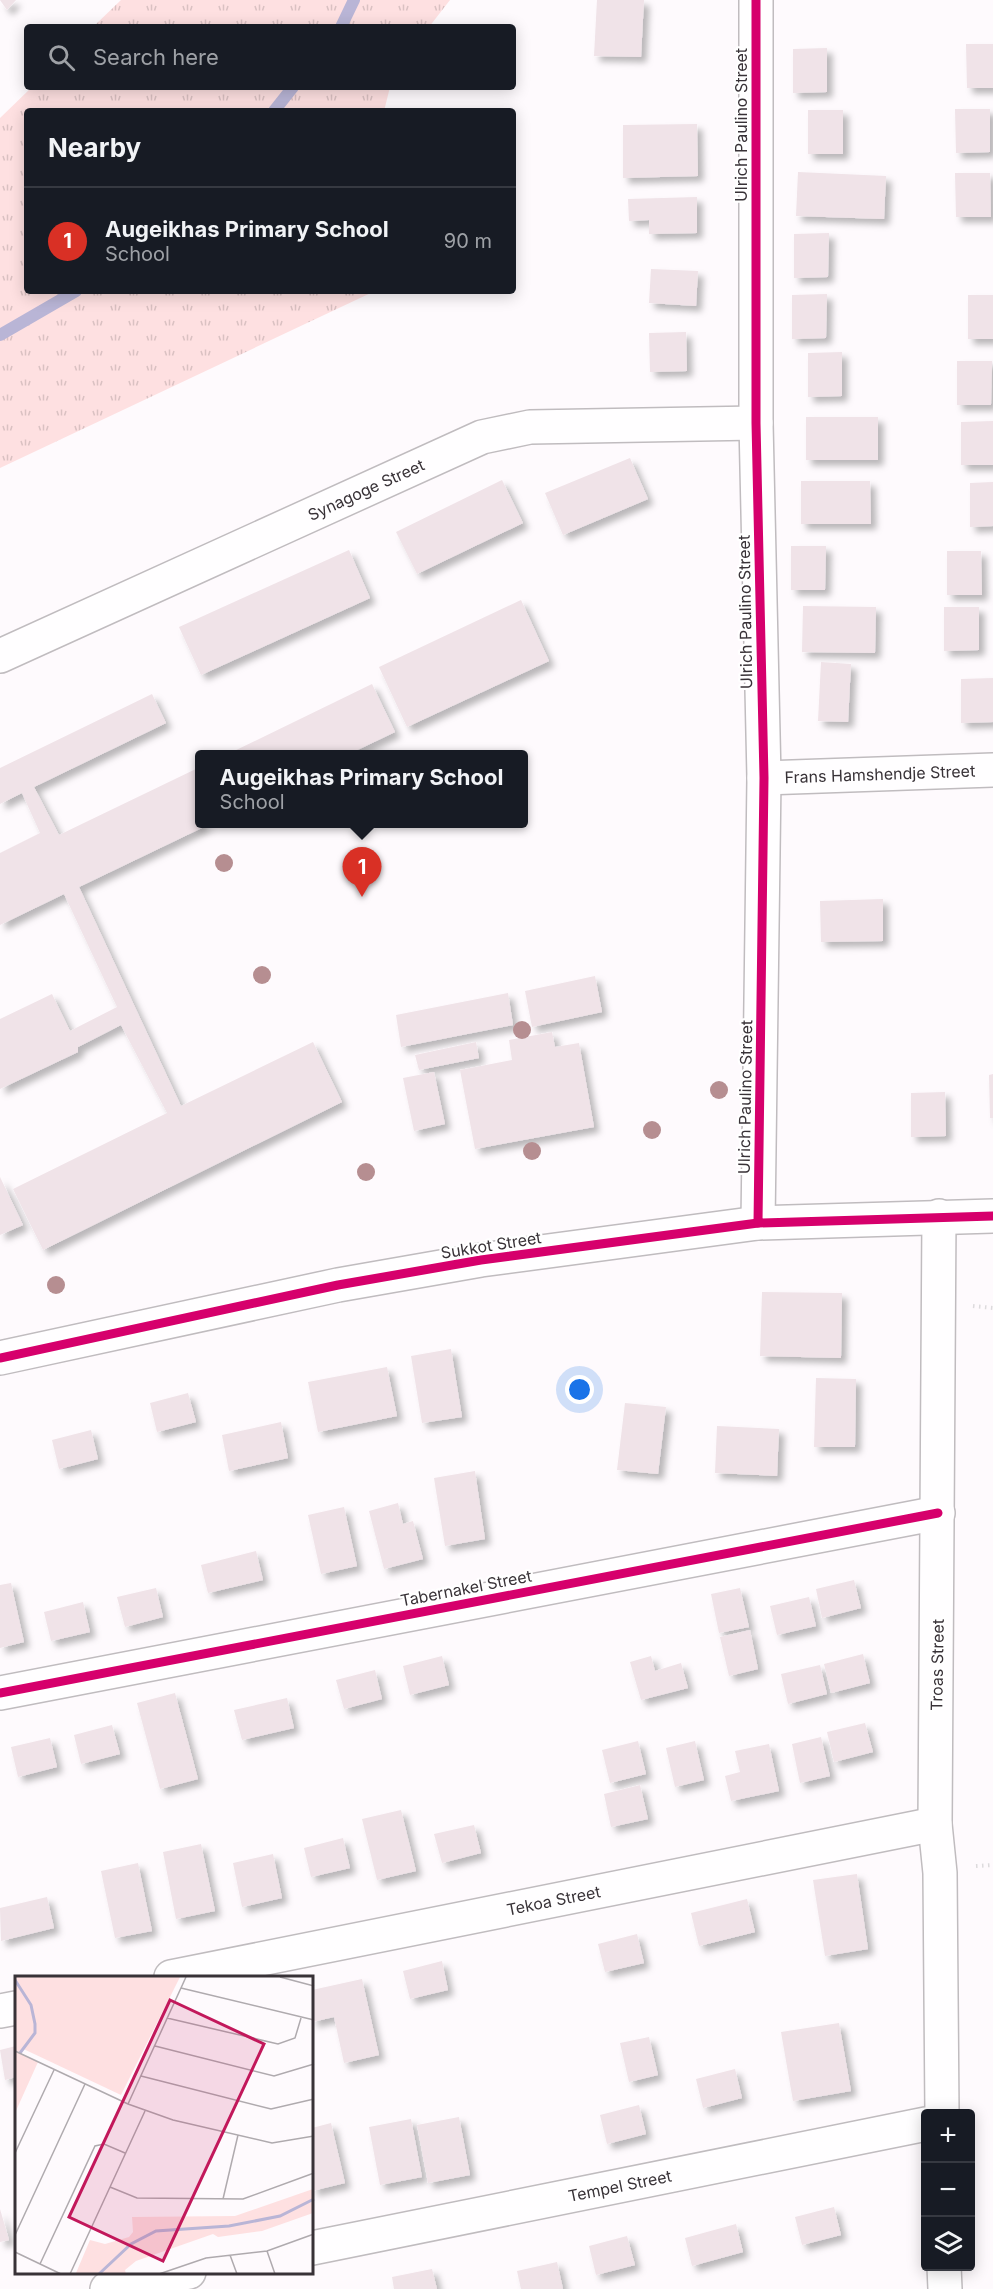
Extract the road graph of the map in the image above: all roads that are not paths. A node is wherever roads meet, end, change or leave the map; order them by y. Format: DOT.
graph roads {
  1 [pos="756,0"];
  2 [pos="756,423"];
  3 [pos="0,656"];
  4 [pos="993,770"];
  5 [pos="764,778"];
  6 [pos="939,1216"];
  7 [pos="993,1216"];
  8 [pos="758,1223"];
  9 [pos="0,1358"];
  10 [pos="938,1513"];
  11 [pos="0,1693"];
  12 [pos="936,1824"];
  13 [pos="176,1976"];
  14 [pos="15,2008"];
  15 [pos="0,2011"];
  16 [pos="942,2109"];
  17 [pos="921,2125"];
  18 [pos="314,2248"];
  19 [pos="944,2271"];
  20 [pos="179,2274"];
  21 [pos="107,2289"];
  22 [pos="945,2289"];
  1 -- 2 [label="street, Ulrich Paulino Street"];
  2 -- 3 [label="street, Synagoge Street"];
  2 -- 5 [label="street, Ulrich Paulino Street"];
  4 -- 5 [label="street, Frans Hamshendje Street"];
  5 -- 8 [label="street, Ulrich Paulino Street"];
  6 -- 7 [label="street, Sukkot Street"];
  6 -- 8 [label="street, Sukkot Street"];
  6 -- 10 [label="street, Troas Street"];
  8 -- 9 [label="street, Sukkot Street"];
  10 -- 11 [label="street, Tabernakel Street"];
  10 -- 12 [label="street, Troas Street"];
  12 -- 13 [label="street, Tekoa Street"];
  12 -- 16 [label="street, Troas Street"];
  14 -- 15 [label="street"];
  17 -- 18 [label="street, Tempel Street"];
  19 -- 22 [label="street"];
  20 -- 21 [label="street"];
}
